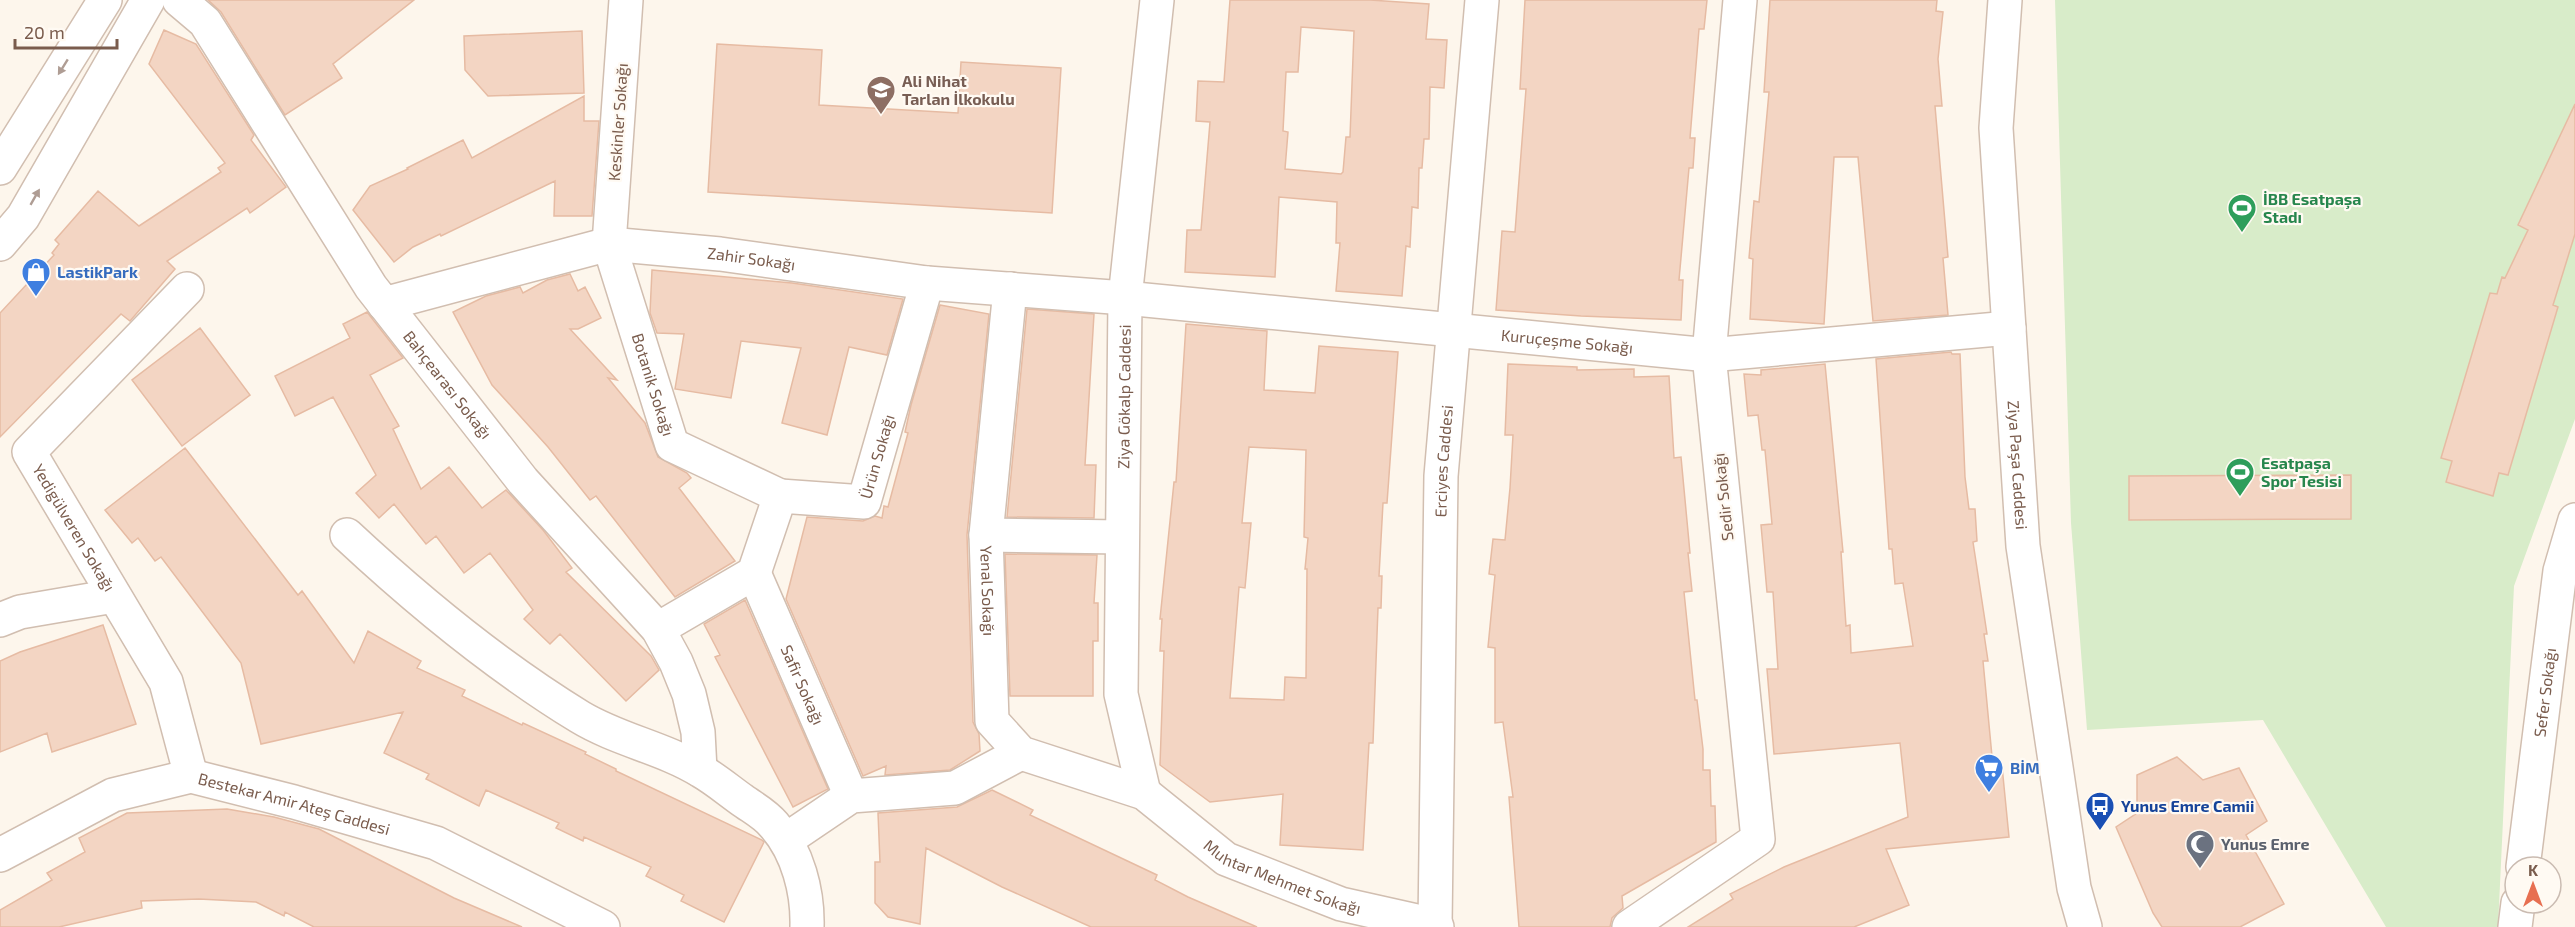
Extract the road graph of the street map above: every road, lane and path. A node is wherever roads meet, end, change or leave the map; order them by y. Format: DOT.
graph roads {
  1 [pos="105,0"];
  2 [pos="148,0"];
  3 [pos="179,0"];
  4 [pos="626,0"];
  5 [pos="1157,0"];
  6 [pos="1482,0"];
  7 [pos="1740,0"];
  8 [pos="2005,0"];
  9 [pos="0,168"];
  10 [pos="0,244"];
  11 [pos="609,244"];
  12 [pos="927,283"];
  13 [pos="187,289"];
  14 [pos="1010,289"];
  15 [pos="1125,298"];
  16 [pos="384,304"];
  17 [pos="2009,328"];
  18 [pos="1453,332"];
  19 [pos="1709,355"];
  20 [pos="780,496"];
  21 [pos="2575,520"];
  22 [pos="347,535"];
  23 [pos="986,535"];
  24 [pos="1122,537"];
  25 [pos="754,573"];
  26 [pos="114,596"];
  27 [pos="0,620"];
  28 [pos="658,629"];
  29 [pos="1021,753"];
  30 [pos="700,770"];
  31 [pos="191,776"];
  32 [pos="1144,793"];
  33 [pos="851,796"];
  34 [pos="786,840"];
  35 [pos="0,855"];
  36 [pos="2524,855"];
  37 [pos="589,924"];
  38 [pos="1436,926"];
  39 [pos="807,927"];
  40 [pos="1629,927"];
  41 [pos="2085,927"];
  1 -- 9 [label="street, one-way"];
  10 -- 2 [label="street, one-way"];
  3 -- 16 [label="street, Bahçearası Sokağı"];
  4 -- 11 [label="street, Keskinler Sokağı"];
  5 -- 15 [label="street, Ziya Gökalp Caddesi"];
  6 -- 18 [label="street, Erciyes Caddesi"];
  7 -- 19 [label="street, Sedir Sokağı"];
  8 -- 17 [label="street, Ziya Paşa Caddesi"];
  11 -- 12 [label="street, Zahir Sokağı"];
  11 -- 16 [label="street, Zahir Sokağı"];
  11 -- 20 [label="street, Botanik Sokağı"];
  12 -- 14 [label="street, Zahir Sokağı"];
  12 -- 20 [label="street, Ürün Sokağı"];
  13 -- 26 [label="street, Yedigülveren Sokağı"];
  14 -- 15 [label="street, Zahir Sokağı"];
  14 -- 23 [label="street, Yenal Sokağı"];
  15 -- 18 [label="street, Kuruçeşme Sokağı"];
  15 -- 24 [label="street, Ziya Gökalp Caddesi"];
  16 -- 28 [label="street, Bahçearası Sokağı"];
  17 -- 19 [label="street, Kuruçeşme Sokağı"];
  17 -- 41 [label="street, Ziya Paşa Caddesi"];
  18 -- 19 [label="street, Kuruçeşme Sokağı"];
  18 -- 38 [label="street, Erciyes Caddesi"];
  19 -- 40 [label="street, Sedir Sokağı"];
  20 -- 25 [label="street"];
  21 -- 36 [label="street, Sefer Sokağı"];
  22 -- 30 [label="street"];
  23 -- 24 [label="street"];
  23 -- 29 [label="street, Yenal Sokağı"];
  24 -- 32 [label="street, Ziya Gökalp Caddesi"];
  25 -- 28 [label="street"];
  25 -- 33 [label="street, Safir Sokağı"];
  26 -- 27 [label="street"];
  26 -- 31 [label="street, Yedigülveren Sokağı"];
  28 -- 30 [label="street, Bahçearası Sokağı"];
  29 -- 32 [label="street, Yenal Sokağı"];
  29 -- 33 [label="street"];
  30 -- 34 [label="street"];
  31 -- 35 [label="street, Bestekar Amir Ateş Caddesi"];
  31 -- 37 [label="street, Bestekar Amir Ateş Caddesi"];
  32 -- 38 [label="street, Muhtar Mehmet Sokağı"];
  33 -- 34 [label="street"];
  34 -- 39 [label="street"];
}
